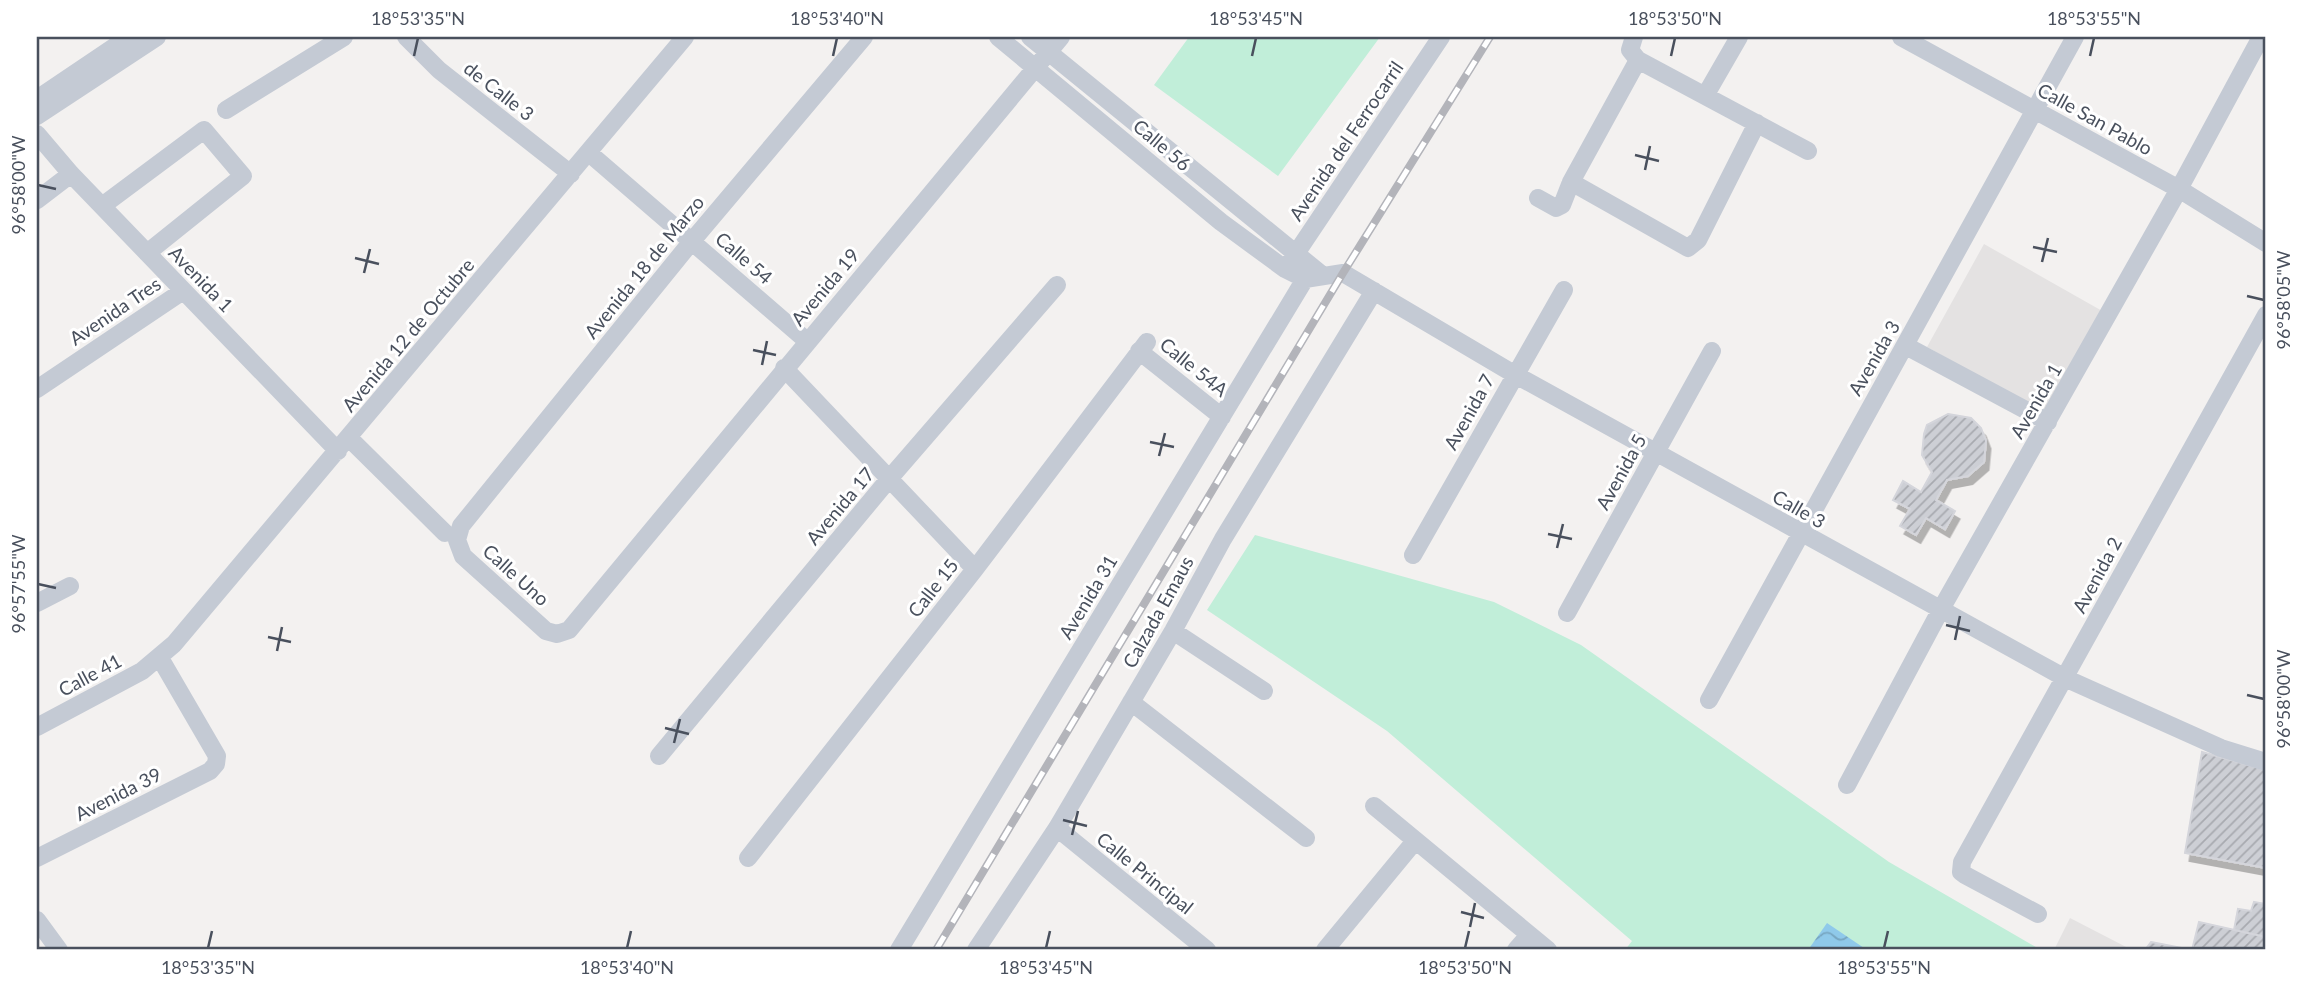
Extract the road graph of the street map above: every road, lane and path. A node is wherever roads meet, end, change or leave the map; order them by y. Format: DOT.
graph roads {
  1 [pos="129,37"];
  2 [pos="157,37"];
  3 [pos="344,37"];
  4 [pos="406,37"];
  5 [pos="685,37"];
  6 [pos="864,37"];
  7 [pos="998,37"];
  8 [pos="1030,37"];
  9 [pos="1061,37"];
  10 [pos="1441,37"];
  11 [pos="1634,37"];
  12 [pos="1738,37"];
  13 [pos="1901,37"];
  14 [pos="2075,37"];
  15 [pos="2261,37"];
  16 [pos="1048,52"];
  17 [pos="1638,60"];
  18 [pos="1035,67"];
  19 [pos="1705,96"];
  20 [pos="37,99"];
  21 [pos="226,110"];
  22 [pos="2035,110"];
  23 [pos="37,116"];
  24 [pos="1756,123"];
  25 [pos="37,134"];
  26 [pos="1808,151"];
  27 [pos="589,153"];
  28 [pos="72,174"];
  29 [pos="571,174"];
  30 [pos="1572,182"];
  31 [pos="2179,189"];
  32 [pos="1538,198"];
  33 [pos="37,200"];
  34 [pos="102,206"];
  35 [pos="692,241"];
  36 [pos="2266,243"];
  37 [pos="147,253"];
  38 [pos="1296,253"];
  39 [pos="1285,269"];
  40 [pos="1314,274"];
  41 [pos="1057,285"];
  42 [pos="1564,290"];
  43 [pos="183,291"];
  44 [pos="1374,291"];
  45 [pos="2266,315"];
  46 [pos="807,341"];
  47 [pos="1143,346"];
  48 [pos="1906,346"];
  49 [pos="1712,351"];
  50 [pos="784,368"];
  51 [pos="1514,373"];
  52 [pos="37,389"];
  53 [pos="1222,417"];
  54 [pos="2048,422"];
  55 [pos="343,444"];
  56 [pos="1656,451"];
  57 [pos="889,479"];
  58 [pos="453,529"];
  59 [pos="1799,533"];
  60 [pos="1413,555"];
  61 [pos="975,569"];
  62 [pos="70,586"];
  63 [pos="37,603"];
  64 [pos="1940,611"];
  65 [pos="1567,613"];
  66 [pos="569,629"];
  67 [pos="1173,631"];
  68 [pos="160,658"];
  69 [pos="2067,679"];
  70 [pos="1264,691"];
  71 [pos="1709,700"];
  72 [pos="1131,702"];
  73 [pos="37,727"];
  74 [pos="659,756"];
  75 [pos="2266,762"];
  76 [pos="1847,785"];
  77 [pos="1374,806"];
  78 [pos="1057,828"];
  79 [pos="1306,838"];
  80 [pos="1415,841"];
  81 [pos="37,858"];
  82 [pos="748,858"];
  83 [pos="2038,914"];
  84 [pos="37,920"];
  85 [pos="1529,935"];
  86 [pos="59,950"];
  87 [pos="899,950"];
  88 [pos="976,950"];
  89 [pos="1207,950"];
  90 [pos="1325,950"];
  91 [pos="1516,950"];
  92 [pos="1548,950"];
  1 -- 20 [label="street"];
  2 -- 23 [label="street"];
  3 -- 21 [label="street"];
  4 -- 29 [label="street, de Calle 3"];
  5 -- 27 [label="street, Avenida 12 de Octubre"];
  6 -- 35 [label="street, Avenida 18 de Marzo"];
  7 -- 18 [label="street, Calle 56"];
  8 -- 16 [label="street, Calle 56"];
  9 -- 16 [label="street, Avenida 19"];
  10 -- 38 [label="street, Avenida del Ferrocarril"];
  11 -- 17 [label="street"];
  12 -- 19 [label="street"];
  13 -- 22 [label="street, Calle San Pablo"];
  14 -- 22 [label="street, Avenida 3"];
  15 -- 31 [label="street, Avenida 1"];
  16 -- 18 [label="street, Avenida 19"];
  16 -- 38 [label="street, Calle 56"];
  17 -- 19 [label="street"];
  17 -- 30 [label="street"];
  18 -- 39 [label="street, Calle 56"];
  18 -- 46 [label="street, Avenida 19"];
  19 -- 24 [label="street"];
  22 -- 31 [label="street, Calle San Pablo"];
  22 -- 48 [label="street, Avenida 3"];
  24 -- 26 [label="street"];
  24 -- 30 [label="street"];
  25 -- 28 [label="street, Avenida 1"];
  27 -- 29 [label="street, Avenida 12 de Octubre"];
  27 -- 35 [label="street, Calle 54"];
  28 -- 33 [label="street"];
  28 -- 34 [label="street, Avenida 1"];
  29 -- 55 [label="street, Avenida 12 de Octubre"];
  30 -- 32 [label="street"];
  31 -- 36 [label="street, Calle San Pablo"];
  31 -- 54 [label="street, Avenida 1"];
  34 -- 37 [label="street, Avenida 1"];
  34 -- 37 [label="street"];
  35 -- 46 [label="street, Calle 54"];
  35 -- 58 [label="street, Avenida 18 de Marzo"];
  37 -- 43 [label="street, Avenida 1"];
  38 -- 39 [label="street, Avenida del Ferrocarril"];
  38 -- 40 [label="street, Calle 56"];
  39 -- 40 [label="street, Calle 56"];
  40 -- 44 [label="street, Calle 3"];
  40 -- 53 [label="street, Avenida 31"];
  41 -- 57 [label="street, Avenida 17"];
  42 -- 51 [label="street, Avenida 7"];
  43 -- 52 [label="street, Avenida Tres"];
  43 -- 55 [label="street, Avenida 1"];
  44 -- 51 [label="street, Calle 3"];
  44 -- 67 [label="street, Calzada Emaus"];
  45 -- 69 [label="street, Avenida 2"];
  46 -- 50 [label="street, Avenida 19"];
  47 -- 53 [label="street, Calle 54A"];
  47 -- 61 [label="street, Calle 15"];
  48 -- 54 [label="street"];
  48 -- 59 [label="street, Avenida 3"];
  49 -- 56 [label="street, Avenida 5"];
  50 -- 57 [label="street"];
  50 -- 66 [label="street, Avenida 19"];
  51 -- 56 [label="street, Calle 3"];
  51 -- 60 [label="street, Avenida 7"];
  53 -- 87 [label="street, Avenida 31"];
  54 -- 64 [label="street, Avenida 1"];
  55 -- 58 [label="street"];
  55 -- 68 [label="street, Avenida 12 de Octubre"];
  56 -- 59 [label="street, Calle 3"];
  56 -- 65 [label="street, Avenida 5"];
  57 -- 61 [label="street"];
  57 -- 74 [label="street, Avenida 17"];
  58 -- 66 [label="street, Calle Uno"];
  59 -- 64 [label="street, Calle 3"];
  59 -- 71 [label="street, Avenida 3"];
  61 -- 82 [label="street, Calle 15"];
  62 -- 63 [label="street"];
  64 -- 69 [label="street, Calle 3"];
  64 -- 76 [label="street, Avenida 1"];
  67 -- 70 [label="street"];
  67 -- 72 [label="street, Calzada Emaus"];
  68 -- 73 [label="street, Calle 41"];
  68 -- 81 [label="street, Avenida 39"];
  69 -- 75 [label="street, Calle 3"];
  69 -- 83 [label="street, Avenida 2"];
  72 -- 78 [label="street, Calzada Emaus"];
  72 -- 79 [label="street"];
  77 -- 80 [label="street"];
  78 -- 88 [label="street, Calzada Emaus"];
  78 -- 89 [label="street, Calle Principal"];
  80 -- 85 [label="street"];
  80 -- 90 [label="street"];
  84 -- 86 [label="street"];
  85 -- 91 [label="street"];
  85 -- 92 [label="street"];
}
